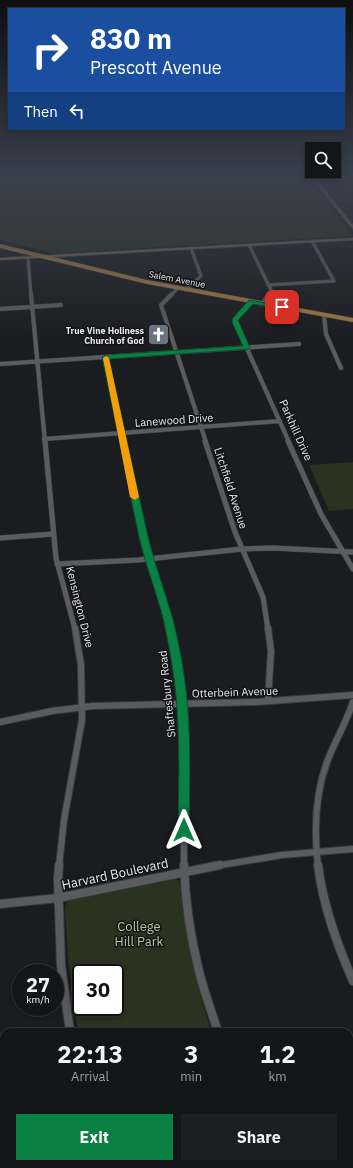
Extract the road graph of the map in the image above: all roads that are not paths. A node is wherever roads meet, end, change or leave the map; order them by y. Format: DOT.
graph roads {
  1 [pos="353,239"];
  2 [pos="312,241"];
  3 [pos="249,245"];
  4 [pos="0,246"];
  5 [pos="191,248"];
  6 [pos="21,251"];
  7 [pos="42,256"];
  8 [pos="19,258"];
  9 [pos="28,258"];
  10 [pos="64,258"];
  11 [pos="0,259"];
  12 [pos="268,285"];
  13 [pos="178,288"];
  14 [pos="186,290"];
  15 [pos="252,302"];
  16 [pos="262,304"];
  17 [pos="61,305"];
  18 [pos="32,307"];
  19 [pos="0,309"];
  20 [pos="324,315"];
  21 [pos="353,320"];
  22 [pos="299,344"];
  23 [pos="247,348"];
  24 [pos="176,352"];
  25 [pos="106,357"];
  26 [pos="37,361"];
  27 [pos="0,364"];
  28 [pos="341,368"];
  29 [pos="280,421"];
  30 [pos="202,427"];
  31 [pos="121,433"];
  32 [pos="44,439"];
  33 [pos="53,534"];
  34 [pos="0,538"];
  35 [pos="242,549"];
  36 [pos="342,551"];
  37 [pos="353,552"];
  38 [pos="149,559"];
  39 [pos="57,564"];
  40 [pos="353,569"];
  41 [pos="353,695"];
  42 [pos="268,702"];
  43 [pos="353,702"];
  44 [pos="182,703"];
  45 [pos="82,707"];
  46 [pos="0,722"];
  47 [pos="353,850"];
  48 [pos="316,852"];
  49 [pos="184,871"];
  50 [pos="58,898"];
  51 [pos="0,904"];
  52 [pos="353,980"];
  53 [pos="69,1028"];
  54 [pos="217,1028"];
  1 -- 2 [label="street"];
  2 -- 3 [label="street"];
  2 -- 12 [label="street"];
  3 -- 5 [label="street"];
  3 -- 12 [label="street"];
  4 -- 6 [label="main road, Salem Avenue"];
  5 -- 10 [label="street"];
  5 -- 14 [label="street"];
  6 -- 7 [label="main road, Salem Avenue"];
  6 -- 8 [label="main road"];
  7 -- 9 [label="street"];
  7 -- 10 [label="main road, Salem Avenue"];
  8 -- 9 [label="street"];
  8 -- 11 [label="street"];
  9 -- 18 [label="street, Kensington Drive"];
  10 -- 13 [label="main road, Salem Avenue"];
  12 -- 16 [label="street"];
  13 -- 14 [label="main road, Salem Avenue"];
  13 -- 24 [label="street, Litchfield Avenue"];
  14 -- 15 [label="main road, Salem Avenue"];
  15 -- 16 [label="main road, Salem Avenue"];
  15 -- 23 [label="street, Parkhill Drive"];
  16 -- 20 [label="main road, Salem Avenue"];
  17 -- 18 [label="street"];
  18 -- 19 [label="street"];
  18 -- 26 [label="street, Kensington Drive"];
  20 -- 21 [label="main road, Salem Avenue"];
  20 -- 28 [label="street"];
  22 -- 23 [label="street"];
  23 -- 24 [label="street"];
  23 -- 29 [label="street, Parkhill Drive"];
  24 -- 25 [label="street"];
  24 -- 30 [label="street, Litchfield Avenue"];
  25 -- 26 [label="street"];
  25 -- 31 [label="street, Shaftesbury Road"];
  26 -- 27 [label="street"];
  26 -- 32 [label="street, Kensington Drive"];
  29 -- 30 [label="street, Lanewood Drive"];
  29 -- 36 [label="street, Parkhill Drive"];
  30 -- 31 [label="street, Lanewood Drive"];
  30 -- 35 [label="street, Litchfield Avenue"];
  31 -- 32 [label="street, Lanewood Drive"];
  31 -- 38 [label="street, Shaftesbury Road"];
  32 -- 33 [label="street, Kensington Drive"];
  33 -- 34 [label="street"];
  33 -- 39 [label="street, Kensington Drive"];
  35 -- 36 [label="street"];
  35 -- 38 [label="street"];
  35 -- 42 [label="street, Litchfield Avenue"];
  36 -- 37 [label="street"];
  36 -- 40 [label="street, Parkhill Drive"];
  38 -- 39 [label="street"];
  38 -- 44 [label="street, Shaftesbury Road"];
  39 -- 45 [label="street, Kensington Drive"];
  41 -- 42 [label="street, Otterbein Avenue"];
  42 -- 44 [label="street, Otterbein Avenue"];
  43 -- 48 [label="street"];
  44 -- 45 [label="street, Otterbein Avenue"];
  44 -- 49 [label="street, Shaftesbury Road"];
  45 -- 46 [label="street, Otterbein Avenue"];
  45 -- 50 [label="street, Kensington Drive"];
  47 -- 48 [label="street, Harvard Boulevard"];
  48 -- 49 [label="street, Harvard Boulevard"];
  48 -- 52 [label="street"];
  49 -- 50 [label="street, Harvard Boulevard"];
  49 -- 54 [label="street, Shaftesbury Road"];
  50 -- 51 [label="street, Harvard Boulevard"];
  50 -- 53 [label="street, Kensington Drive"];
}
